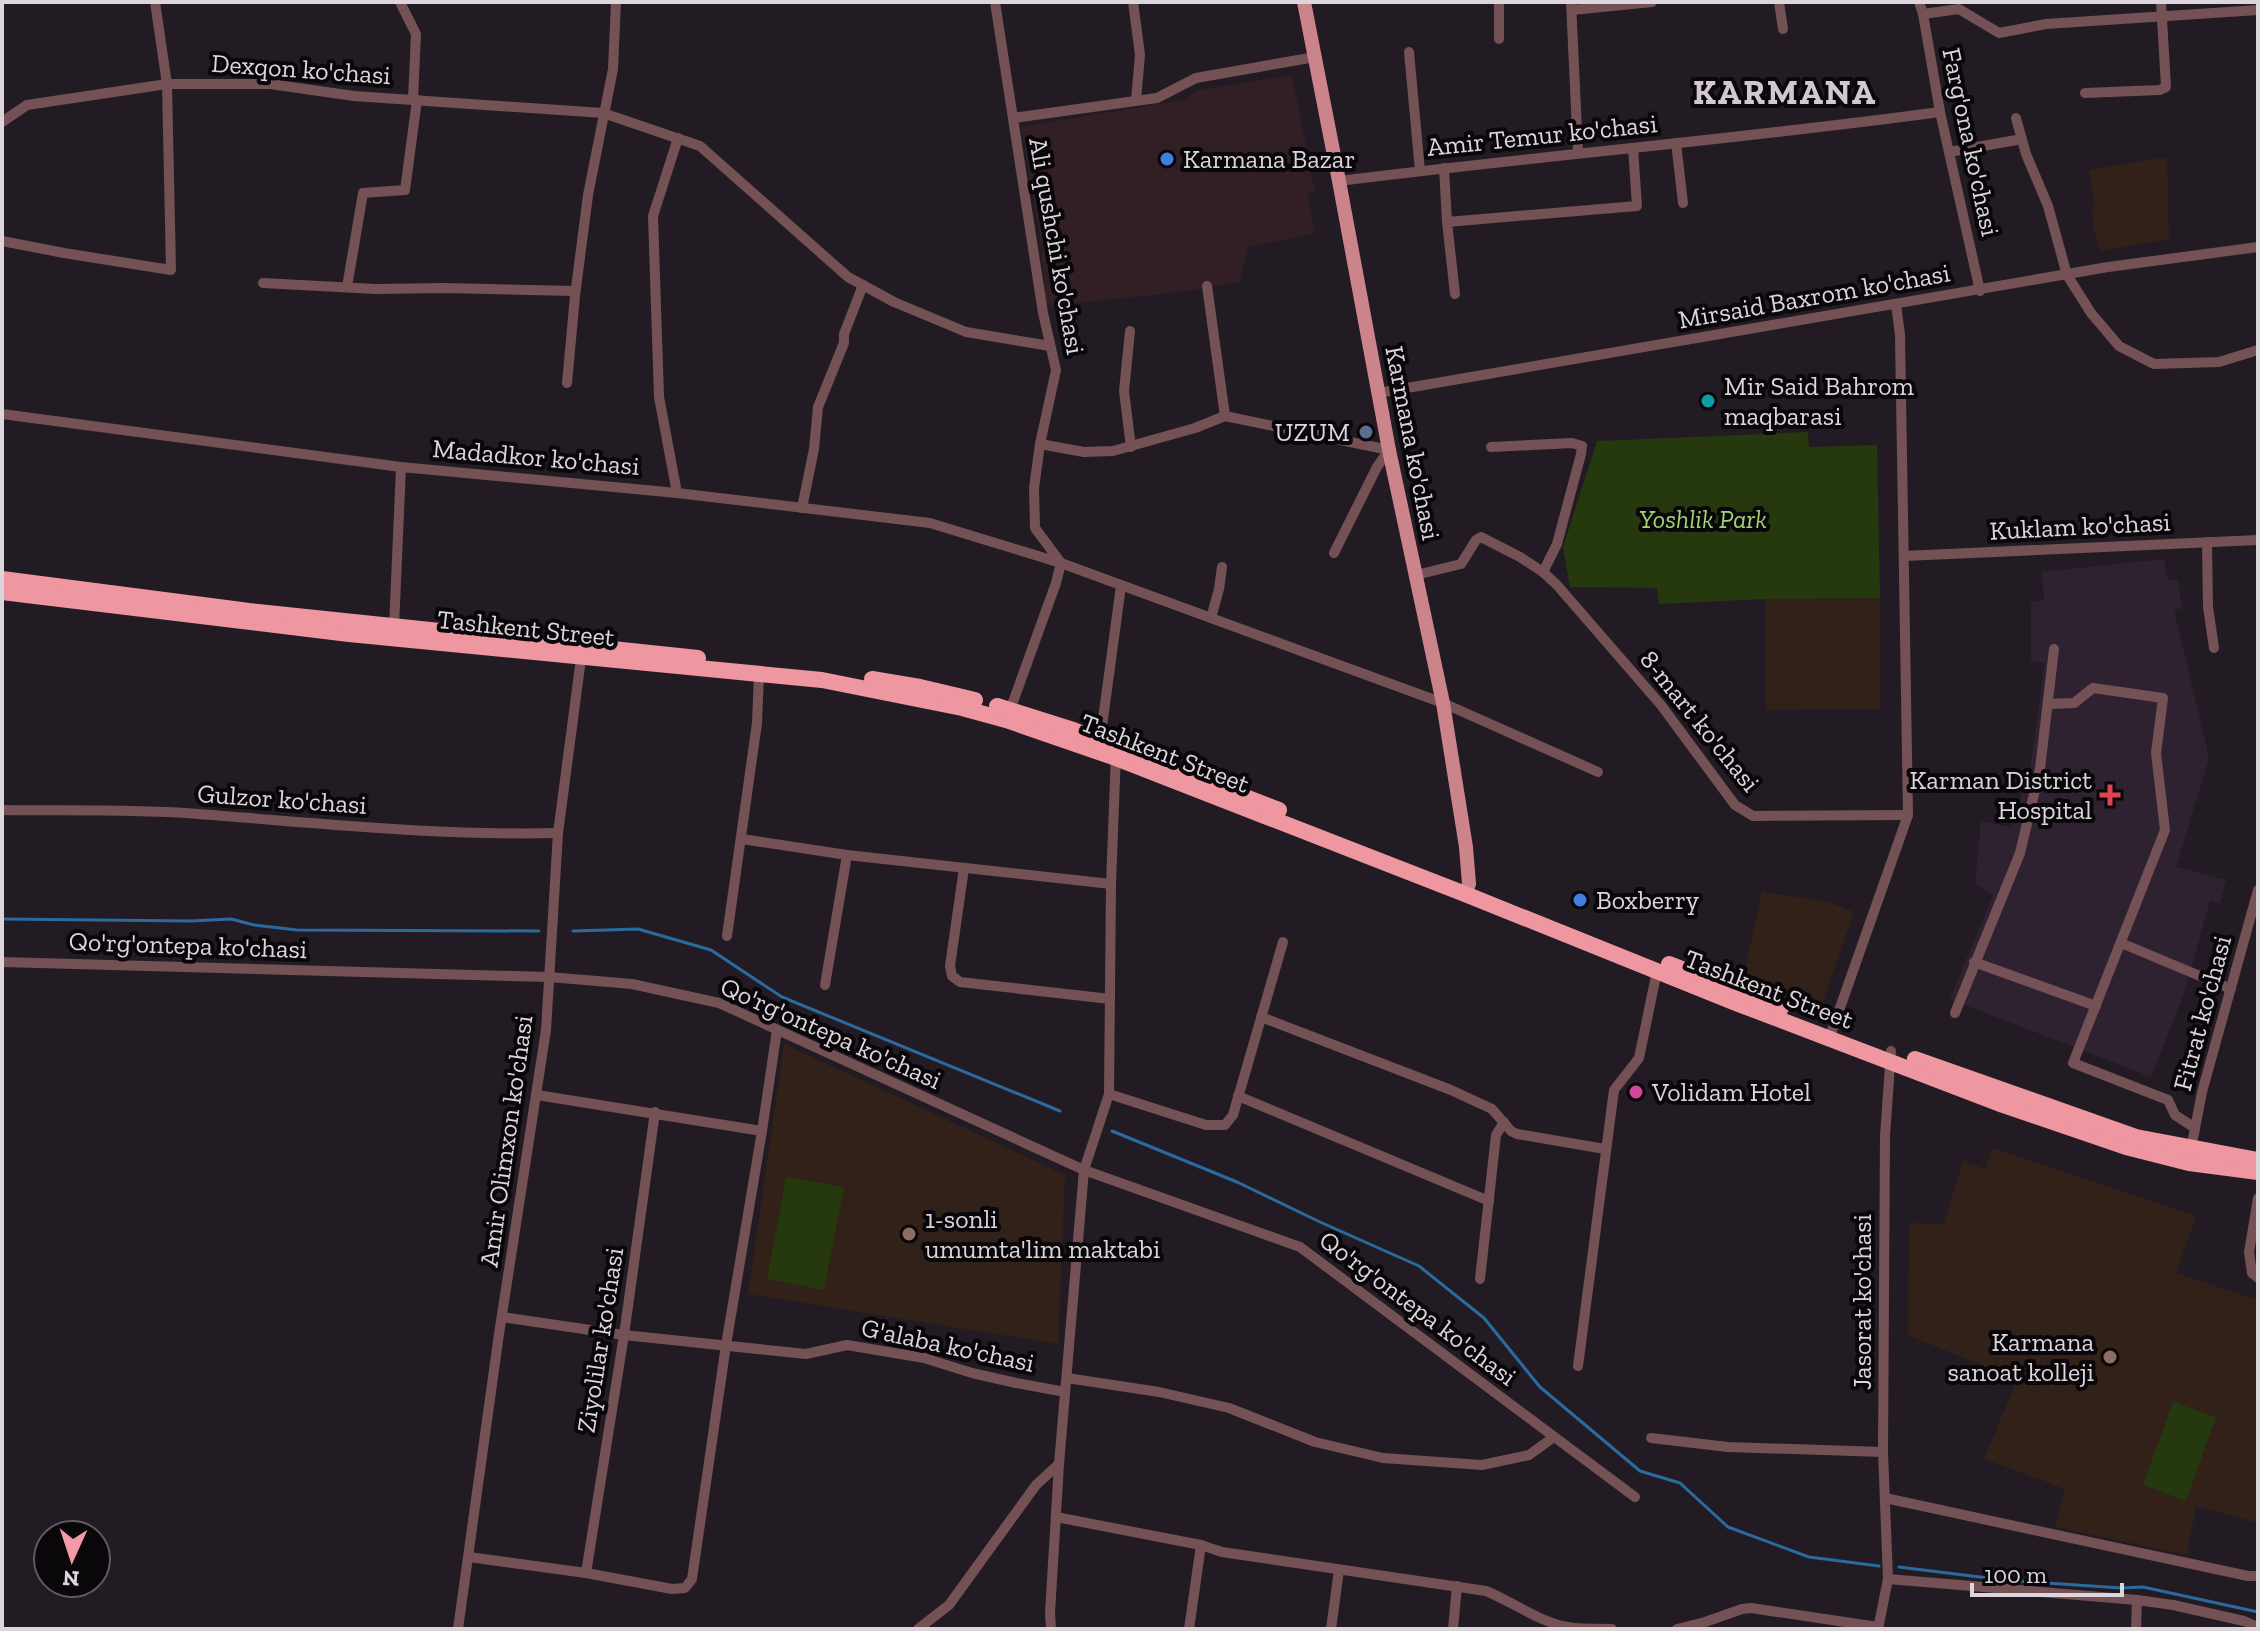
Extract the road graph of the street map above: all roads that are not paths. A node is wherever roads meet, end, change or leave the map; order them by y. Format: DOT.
graph roads {
  1 [pos="155,2"];
  2 [pos="400,2"];
  3 [pos="616,2"];
  4 [pos="995,2"];
  5 [pos="1133,2"];
  6 [pos="1304,2"];
  7 [pos="1499,2"];
  8 [pos="1652,2"];
  9 [pos="1779,2"];
  10 [pos="1919,2"];
  11 [pos="2161,2"];
  12 [pos="1572,6"];
  13 [pos="2258,10"];
  14 [pos="1923,14"];
  15 [pos="2162,17"];
  16 [pos="1783,29"];
  17 [pos="1499,39"];
  18 [pos="1409,52"];
  19 [pos="1315,57"];
  20 [pos="167,84"];
  21 [pos="2085,93"];
  22 [pos="415,100"];
  23 [pos="1136,100"];
  24 [pos="1940,112"];
  25 [pos="603,113"];
  26 [pos="1013,118"];
  27 [pos="2016,118"];
  28 [pos="2,122"];
  29 [pos="678,138"];
  30 [pos="2022,139"];
  31 [pos="1676,143"];
  32 [pos="1633,148"];
  33 [pos="1578,152"];
  34 [pos="1949,152"];
  35 [pos="1444,168"];
  36 [pos="1420,171"];
  37 [pos="1339,181"];
  38 [pos="1683,203"];
  39 [pos="1447,222"];
  40 [pos="2,241"];
  41 [pos="2258,247"];
  42 [pos="2067,275"];
  43 [pos="263,283"];
  44 [pos="863,285"];
  45 [pos="1207,286"];
  46 [pos="347,287"];
  47 [pos="575,291"];
  48 [pos="1980,291"];
  49 [pos="1455,294"];
  50 [pos="1896,304"];
  51 [pos="1130,331"];
  52 [pos="1050,346"];
  53 [pos="2258,350"];
  54 [pos="567,383"];
  55 [pos="1378,393"];
  56 [pos="2,414"];
  57 [pos="1225,416"];
  58 [pos="1040,444"];
  59 [pos="1131,447"];
  60 [pos="1491,447"];
  61 [pos="1389,450"];
  62 [pos="401,467"];
  63 [pos="677,493"];
  64 [pos="802,508"];
  65 [pos="2258,540"];
  66 [pos="2207,542"];
  67 [pos="1334,553"];
  68 [pos="1904,556"];
  69 [pos="1061,563"];
  70 [pos="1222,567"];
  71 [pos="1543,572"];
  72 [pos="1416,575"];
  73 [pos="2,579"];
  74 [pos="1121,586"];
  75 [pos="2,592"];
  76 [pos="1211,618"];
  77 [pos="394,627"];
  78 [pos="2214,648"];
  79 [pos="2054,649"];
  80 [pos="582,652"];
  81 [pos="759,674"];
  82 [pos="1443,703"];
  83 [pos="2048,704"];
  84 [pos="1008,715"];
  85 [pos="1100,741"];
  86 [pos="1116,752"];
  87 [pos="1598,772"];
  88 [pos="2,810"];
  89 [pos="1908,815"];
  90 [pos="558,833"];
  91 [pos="742,839"];
  92 [pos="847,855"];
  93 [pos="964,868"];
  94 [pos="1111,884"];
  95 [pos="1467,889"];
  96 [pos="2258,890"];
  97 [pos="727,936"];
  98 [pos="1283,942"];
  99 [pos="2121,943"];
  100 [pos="2,962"];
  101 [pos="1974,962"];
  102 [pos="1657,971"];
  103 [pos="549,977"];
  104 [pos="825,985"];
  105 [pos="2231,989"];
  106 [pos="1110,999"];
  107 [pos="2096,1006"];
  108 [pos="1955,1013"];
  109 [pos="1261,1017"];
  110 [pos="777,1030"];
  111 [pos="1831,1034"];
  112 [pos="1890,1056"];
  113 [pos="1109,1094"];
  114 [pos="537,1095"];
  115 [pos="1238,1096"];
  116 [pos="655,1112"];
  117 [pos="1504,1122"];
  118 [pos="2195,1128"];
  119 [pos="762,1131"];
  120 [pos="1605,1149"];
  121 [pos="2191,1149"];
  122 [pos="2258,1160"];
  123 [pos="1084,1170"];
  124 [pos="2258,1172"];
  125 [pos="2258,1198"];
  126 [pos="1489,1201"];
  127 [pos="2258,1278"];
  128 [pos="1480,1279"];
  129 [pos="502,1317"];
  130 [pos="624,1335"];
  131 [pos="726,1345"];
  132 [pos="1578,1366"];
  133 [pos="1067,1378"];
  134 [pos="1065,1392"];
  135 [pos="1554,1437"];
  136 [pos="1651,1438"];
  137 [pos="1883,1452"];
  138 [pos="1059,1464"];
  139 [pos="1635,1497"];
  140 [pos="1885,1498"];
  141 [pos="1056,1517"];
  142 [pos="1201,1545"];
  143 [pos="469,1557"];
  144 [pos="1339,1570"];
  145 [pos="586,1573"];
  146 [pos="2258,1576"];
  147 [pos="1888,1579"];
  148 [pos="1457,1586"];
  149 [pos="2137,1600"];
  150 [pos="2258,1627"];
  151 [pos="1568,1628"];
  152 [pos="1878,1628"];
  153 [pos="458,1629"];
  154 [pos="918,1629"];
  155 [pos="1051,1629"];
  156 [pos="1189,1629"];
  157 [pos="1331,1629"];
  158 [pos="1453,1629"];
  159 [pos="1612,1629"];
  160 [pos="1677,1629"];
  161 [pos="2136,1629"];
  1 -- 20 [label="street"];
  2 -- 22 [label="street"];
  3 -- 25 [label="street"];
  4 -- 26 [label="street, Ali qushchi ko'chasi"];
  5 -- 23 [label="street"];
  6 -- 19 [label="main road, Karmana ko'chasi"];
  7 -- 17 [label="street"];
  8 -- 12 [label="street"];
  9 -- 16 [label="street"];
  10 -- 14 [label="street, Farg'ona ko'chasi"];
  11 -- 15 [label="street"];
  12 -- 33 [label="street"];
  13 -- 15 [label="street"];
  14 -- 15 [label="street"];
  14 -- 24 [label="street, Farg'ona ko'chasi"];
  15 -- 21 [label="street"];
  18 -- 36 [label="street"];
  19 -- 23 [label="street"];
  19 -- 37 [label="main road, Karmana ko'chasi"];
  20 -- 22 [label="street, Dexqon ko'chasi"];
  20 -- 28 [label="street, Dexqon ko'chasi"];
  20 -- 40 [label="street"];
  22 -- 25 [label="street, Dexqon ko'chasi"];
  22 -- 46 [label="street"];
  23 -- 26 [label="street"];
  24 -- 31 [label="street, Amir Temur ko'chasi"];
  24 -- 34 [label="street, Farg'ona ko'chasi"];
  25 -- 29 [label="street, Dexqon ko'chasi"];
  25 -- 47 [label="street"];
  26 -- 52 [label="street, Ali qushchi ko'chasi"];
  27 -- 30 [label="street"];
  29 -- 44 [label="street, Dexqon ko'chasi"];
  29 -- 63 [label="street"];
  30 -- 34 [label="street"];
  30 -- 42 [label="street"];
  31 -- 32 [label="street, Amir Temur ko'chasi"];
  31 -- 38 [label="street"];
  32 -- 33 [label="street, Amir Temur ko'chasi"];
  32 -- 39 [label="street"];
  33 -- 35 [label="street, Amir Temur ko'chasi"];
  34 -- 48 [label="street, Farg'ona ko'chasi"];
  35 -- 36 [label="street, Amir Temur ko'chasi"];
  35 -- 39 [label="street"];
  36 -- 37 [label="street, Amir Temur ko'chasi"];
  37 -- 55 [label="main road, Karmana ko'chasi"];
  39 -- 49 [label="street"];
  41 -- 42 [label="street, Mirsaid Baxrom ko'chasi"];
  42 -- 48 [label="street, Mirsaid Baxrom ko'chasi"];
  42 -- 53 [label="street"];
  43 -- 46 [label="street"];
  44 -- 52 [label="street, Dexqon ko'chasi"];
  44 -- 64 [label="street"];
  45 -- 57 [label="street"];
  46 -- 47 [label="street"];
  47 -- 54 [label="street"];
  48 -- 50 [label="street, Mirsaid Baxrom ko'chasi"];
  50 -- 55 [label="street, Mirsaid Baxrom ko'chasi"];
  50 -- 68 [label="street"];
  51 -- 59 [label="street"];
  52 -- 58 [label="street, Ali qushchi ko'chasi"];
  55 -- 61 [label="main road, Karmana ko'chasi"];
  56 -- 62 [label="street, Madadkor ko'chasi"];
  57 -- 59 [label="street"];
  57 -- 61 [label="street"];
  58 -- 59 [label="street"];
  58 -- 69 [label="street, Ali qushchi ko'chasi"];
  60 -- 71 [label="street"];
  61 -- 67 [label="street"];
  61 -- 72 [label="main road, Karmana ko'chasi"];
  62 -- 63 [label="street, Madadkor ko'chasi"];
  62 -- 77 [label="street"];
  63 -- 64 [label="street, Madadkor ko'chasi"];
  64 -- 69 [label="street, Madadkor ko'chasi"];
  65 -- 66 [label="street, Kuklam ko'chasi"];
  66 -- 68 [label="street, Kuklam ko'chasi"];
  66 -- 78 [label="street"];
  68 -- 89 [label="street"];
  69 -- 74 [label="street, Madadkor ko'chasi"];
  69 -- 84 [label="street"];
  70 -- 76 [label="street"];
  71 -- 72 [label="street, 8-mart ko'chasi"];
  71 -- 89 [label="street, 8-mart ko'chasi"];
  72 -- 82 [label="main road, Karmana ko'chasi"];
  73 -- 77 [label="highway, Tashkent Street"];
  74 -- 76 [label="street, Madadkor ko'chasi"];
  74 -- 85 [label="street"];
  75 -- 80 [label="highway, Tashkent Street"];
  76 -- 82 [label="street, Madadkor ko'chasi"];
  77 -- 80 [label="highway, Tashkent Street"];
  79 -- 83 [label="street"];
  80 -- 81 [label="highway, Tashkent Street"];
  80 -- 84 [label="highway, Tashkent Street"];
  80 -- 90 [label="street, Amir Olimxon ko'chasi"];
  81 -- 84 [label="highway, Tashkent Street"];
  81 -- 91 [label="street"];
  82 -- 87 [label="street, Madadkor ko'chasi"];
  82 -- 95 [label="main road, Karmana ko'chasi"];
  83 -- 99 [label="street"];
  83 -- 101 [label="street"];
  84 -- 85 [label="highway, Tashkent Street"];
  84 -- 86 [label="highway, Tashkent Street"];
  85 -- 86 [label="highway, Tashkent Street"];
  86 -- 94 [label="street"];
  86 -- 95 [label="highway, Tashkent Street"];
  88 -- 90 [label="street, Gulzor ko'chasi"];
  89 -- 111 [label="street"];
  90 -- 103 [label="street, Amir Olimxon ko'chasi"];
  91 -- 92 [label="street"];
  91 -- 97 [label="street"];
  92 -- 93 [label="street"];
  92 -- 104 [label="street"];
  93 -- 94 [label="street"];
  93 -- 106 [label="street"];
  94 -- 106 [label="street"];
  95 -- 102 [label="highway, Tashkent Street"];
  95 -- 111 [label="highway, Tashkent Street"];
  96 -- 105 [label="street, Fitrat ko'chasi"];
  98 -- 109 [label="street"];
  99 -- 105 [label="street"];
  99 -- 107 [label="street"];
  100 -- 103 [label="street, Qo'rg'ontepa ko'chasi"];
  101 -- 107 [label="street"];
  101 -- 108 [label="street"];
  102 -- 111 [label="highway, Tashkent Street"];
  102 -- 120 [label="street"];
  103 -- 110 [label="street, Qo'rg'ontepa ko'chasi"];
  103 -- 114 [label="street, Amir Olimxon ko'chasi"];
  105 -- 118 [label="street, Fitrat ko'chasi"];
  106 -- 113 [label="street"];
  107 -- 118 [label="street"];
  109 -- 115 [label="street"];
  109 -- 117 [label="street"];
  110 -- 119 [label="street"];
  110 -- 123 [label="street, Qo'rg'ontepa ko'chasi"];
  111 -- 112 [label="highway, Tashkent Street"];
  112 -- 121 [label="highway, Tashkent Street"];
  112 -- 124 [label="highway, Tashkent Street"];
  112 -- 137 [label="street, Jasorat ko'chasi"];
  113 -- 115 [label="street"];
  113 -- 123 [label="street"];
  114 -- 116 [label="street"];
  114 -- 129 [label="street, Amir Olimxon ko'chasi"];
  115 -- 126 [label="street"];
  116 -- 119 [label="street"];
  116 -- 130 [label="street, Ziyolilar ko'chasi"];
  117 -- 120 [label="street"];
  117 -- 126 [label="street"];
  118 -- 121 [label="street, Fitrat ko'chasi"];
  119 -- 131 [label="street"];
  120 -- 132 [label="street"];
  121 -- 122 [label="highway, Tashkent Street"];
  123 -- 133 [label="street"];
  123 -- 135 [label="street, Qo'rg'ontepa ko'chasi"];
  125 -- 127 [label="street"];
  126 -- 128 [label="street"];
  129 -- 130 [label="street, G'alaba ko'chasi"];
  129 -- 143 [label="street, Amir Olimxon ko'chasi"];
  130 -- 131 [label="street, G'alaba ko'chasi"];
  130 -- 145 [label="street, Ziyolilar ko'chasi"];
  131 -- 134 [label="street, G'alaba ko'chasi"];
  131 -- 145 [label="street"];
  133 -- 134 [label="street"];
  133 -- 135 [label="street"];
  134 -- 138 [label="street"];
  135 -- 139 [label="street, Qo'rg'ontepa ko'chasi"];
  136 -- 137 [label="street"];
  137 -- 140 [label="street, Jasorat ko'chasi"];
  138 -- 141 [label="street"];
  138 -- 154 [label="street"];
  140 -- 146 [label="street"];
  140 -- 147 [label="street, Jasorat ko'chasi"];
  141 -- 142 [label="street"];
  141 -- 155 [label="street"];
  142 -- 144 [label="street"];
  142 -- 156 [label="street"];
  143 -- 145 [label="street"];
  143 -- 153 [label="street, Amir Olimxon ko'chasi"];
  144 -- 148 [label="street"];
  144 -- 157 [label="street"];
  147 -- 149 [label="street"];
  147 -- 152 [label="street, Jasorat ko'chasi"];
  148 -- 151 [label="street"];
  148 -- 158 [label="street"];
  149 -- 150 [label="street"];
  149 -- 161 [label="street"];
  151 -- 159 [label="street"];
  152 -- 160 [label="street"];
}
